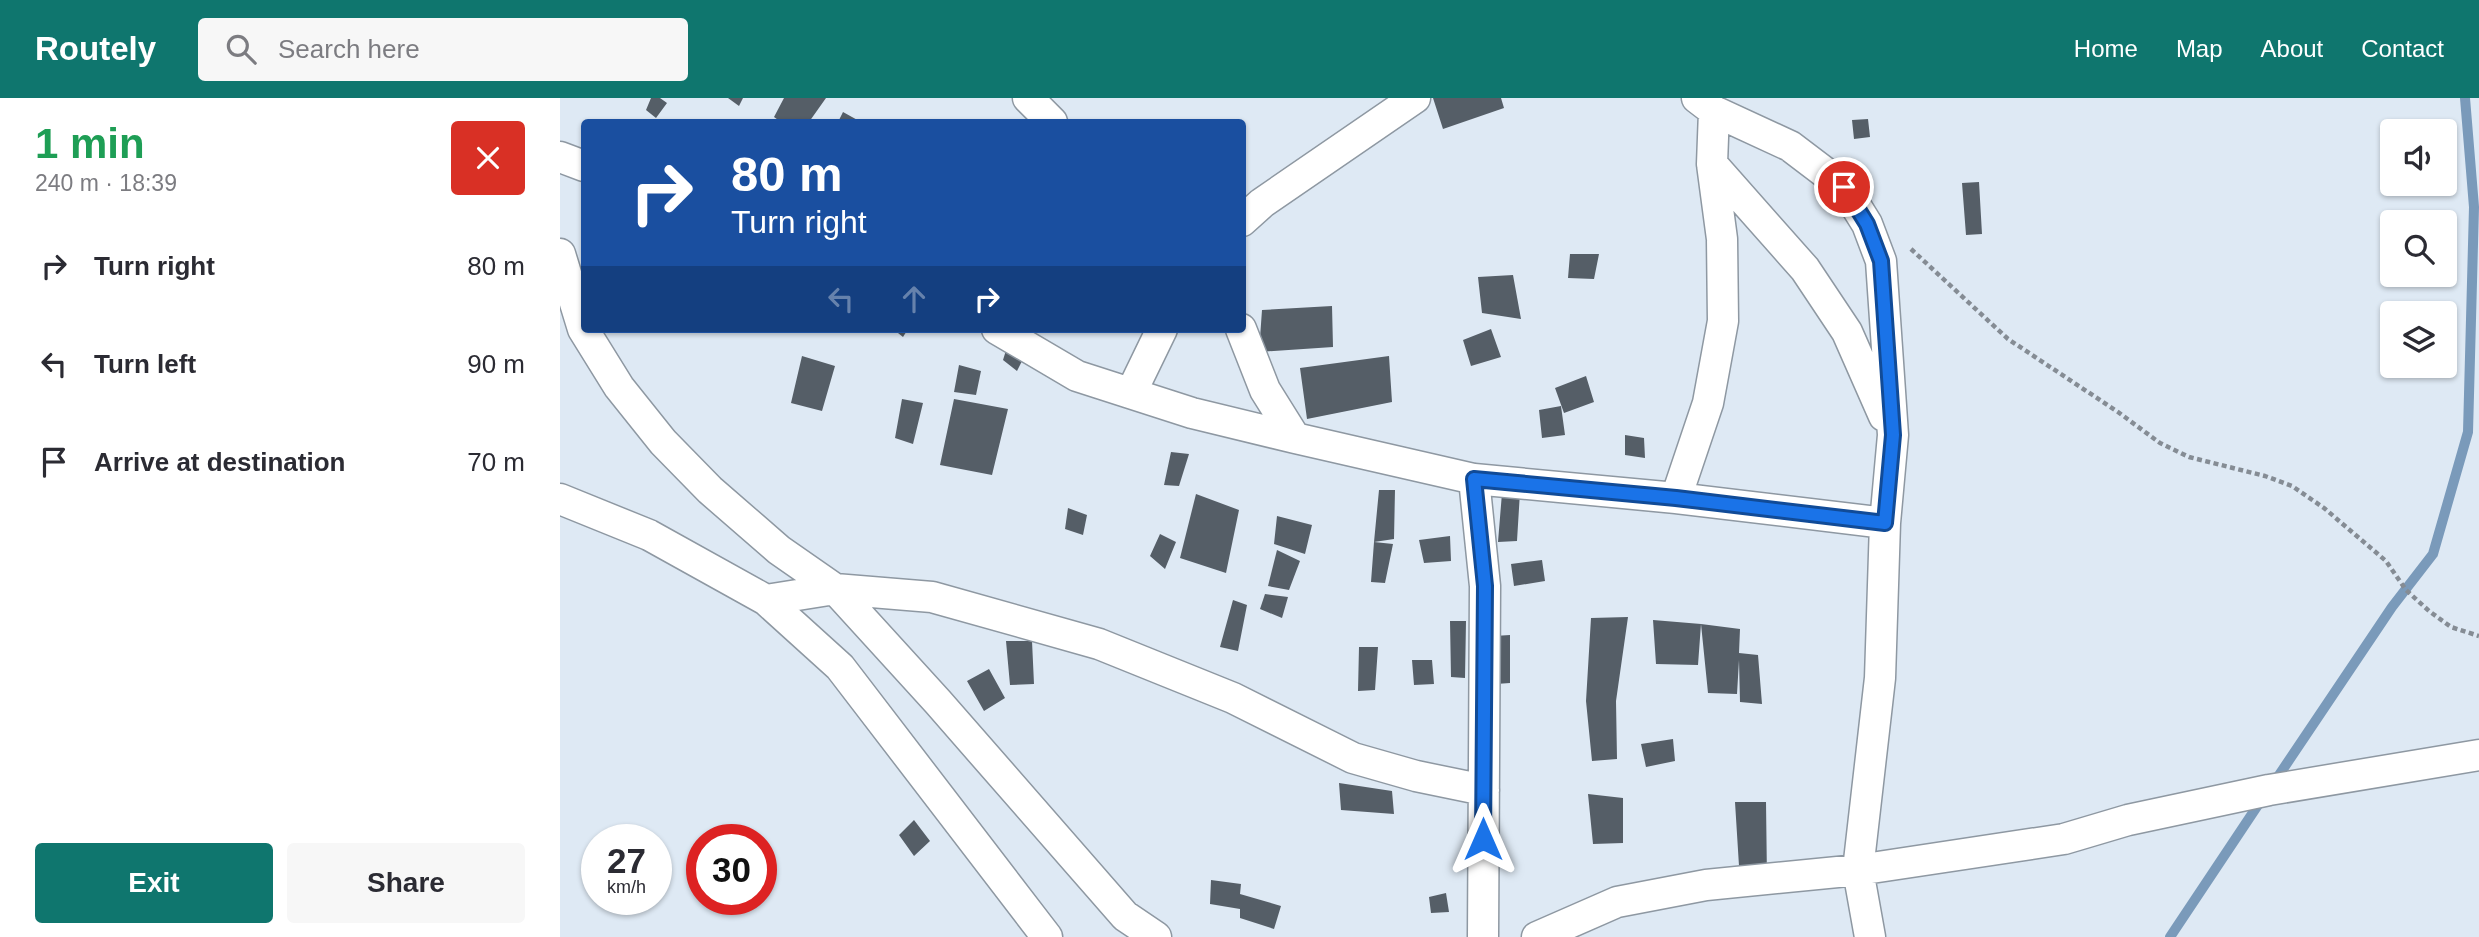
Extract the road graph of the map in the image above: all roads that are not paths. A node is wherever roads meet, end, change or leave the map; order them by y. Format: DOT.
graph roads {
  1 [pos="1028,98"];
  2 [pos="1415,98"];
  3 [pos="1700,102"];
  4 [pos="1049,119"];
  5 [pos="560,157"];
  6 [pos="1712,164"];
  7 [pos="581,165"];
  8 [pos="1246,217"];
  9 [pos="560,254"];
  10 [pos="581,322"];
  11 [pos="585,333"];
  12 [pos="1004,333"];
  13 [pos="1160,333"];
  14 [pos="1243,333"];
  15 [pos="1131,393"];
  16 [pos="1893,435"];
  17 [pos="1295,438"];
  18 [pos="1474,479"];
  19 [pos="1676,498"];
  20 [pos="560,499"];
  21 [pos="1885,523"];
  22 [pos="835,589"];
  23 [pos="766,600"];
  24 [pos="2479,755"];
  25 [pos="1484,790"];
  26 [pos="1858,870"];
  27 [pos="1126,926"];
  28 [pos="1047,937"];
  29 [pos="1156,937"];
  30 [pos="1483,937"];
  31 [pos="1537,937"];
  32 [pos="1869,937"];
  1 -- 4 [label="street"];
  2 -- 8 [label="street"];
  3 -- 6 [label="street"];
  3 -- 16 [label="street"];
  5 -- 7 [label="street"];
  6 -- 16 [label="street"];
  6 -- 19 [label="street"];
  9 -- 10 [label="street"];
  11 -- 22 [label="street"];
  12 -- 15 [label="street"];
  13 -- 15 [label="street"];
  14 -- 17 [label="street"];
  15 -- 17 [label="street"];
  16 -- 21 [label="street"];
  17 -- 18 [label="street"];
  18 -- 19 [label="street"];
  18 -- 25 [label="street"];
  19 -- 21 [label="street"];
  20 -- 23 [label="street"];
  21 -- 26 [label="street"];
  22 -- 23 [label="street"];
  22 -- 25 [label="street"];
  22 -- 27 [label="street"];
  23 -- 28 [label="street"];
  24 -- 26 [label="street"];
  25 -- 30 [label="street"];
  26 -- 31 [label="street"];
  26 -- 32 [label="street"];
  27 -- 29 [label="street"];
}
